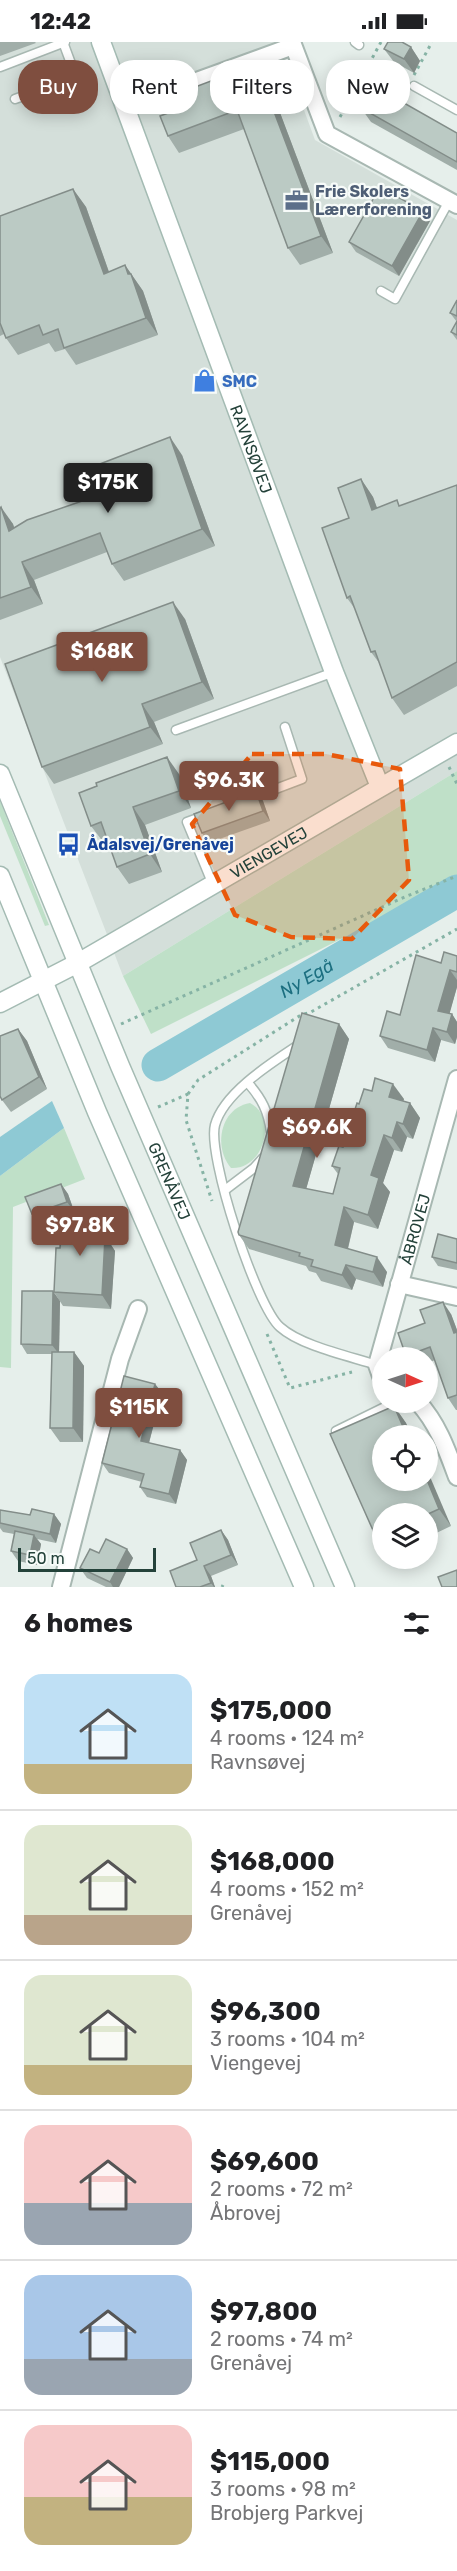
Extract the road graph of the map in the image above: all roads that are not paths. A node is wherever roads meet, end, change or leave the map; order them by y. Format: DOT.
graph roads {
  1 [pos="64,42"];
  2 [pos="101,42"];
  3 [pos="293,44"];
  4 [pos="110,66"];
  5 [pos="0,67"];
  6 [pos="198,80"];
  7 [pos="414,86"];
  8 [pos="15,99"];
  9 [pos="457,110"];
  10 [pos="128,114"];
  11 [pos="453,203"];
  12 [pos="381,291"];
  13 [pos="334,672"];
  14 [pos="285,727"];
  15 [pos="176,730"];
  16 [pos="457,743"];
  17 [pos="0,774"];
  18 [pos="380,787"];
  19 [pos="239,802"];
  20 [pos="218,810"];
  21 [pos="0,876"];
  22 [pos="213,886"];
  23 [pos="78,963"];
  24 [pos="44,980"];
  25 [pos="0,1003"];
  26 [pos="300,1044"];
  27 [pos="457,1079"];
  28 [pos="248,1083"];
  29 [pos="225,1190"];
  30 [pos="399,1284"];
  31 [pos="457,1297"];
  32 [pos="138,1309"];
  33 [pos="386,1347"];
  34 [pos="372,1370"];
  35 [pos="373,1413"];
  36 [pos="427,1413"];
  37 [pos="336,1431"];
  38 [pos="457,1477"];
  39 [pos="61,1587"];
  40 [pos="304,1587"];
  41 [pos="345,1587"];
  1 -- 5 [label="lane"];
  1 -- 8 [label="lane"];
  2 -- 4 [label="main road, RAVNSØVEJ"];
  3 -- 6 [label="street"];
  3 -- 11 [label="street"];
  7 -- 9 [label="lane"];
  10 -- 13 [label="main road, RAVNSØVEJ"];
  11 -- 12 [label="lane"];
  13 -- 15 [label="lane"];
  13 -- 18 [label="main road, RAVNSØVEJ"];
  14 -- 19 [label="lane"];
  16 -- 18 [label="main road, VIENGEVEJ"];
  17 -- 23 [label="main road, GRENÅVEJ"];
  18 -- 22 [label="main road, VIENGEVEJ"];
  20 -- 22 [label="lane"];
  21 -- 24 [label="main road"];
  22 -- 23 [label="main road, VIENGEVEJ"];
  23 -- 24 [label="main road, VIENGEVEJ"];
  23 -- 41 [label="main road, GRENÅVEJ"];
  24 -- 25 [label="main road, VIENGEVEJ"];
  24 -- 40 [label="main road"];
  26 -- 28 [label="lane"];
  27 -- 30 [label="street, ÅBROVEJ"];
  28 -- 29 [label="lane"];
  28 -- 29 [label="lane"];
  29 -- 34 [label="lane"];
  30 -- 31 [label="street"];
  30 -- 33 [label="street, ÅBROVEJ"];
  32 -- 39 [label="street"];
  35 -- 37 [label="lane"];
  36 -- 38 [label="street"];
}
